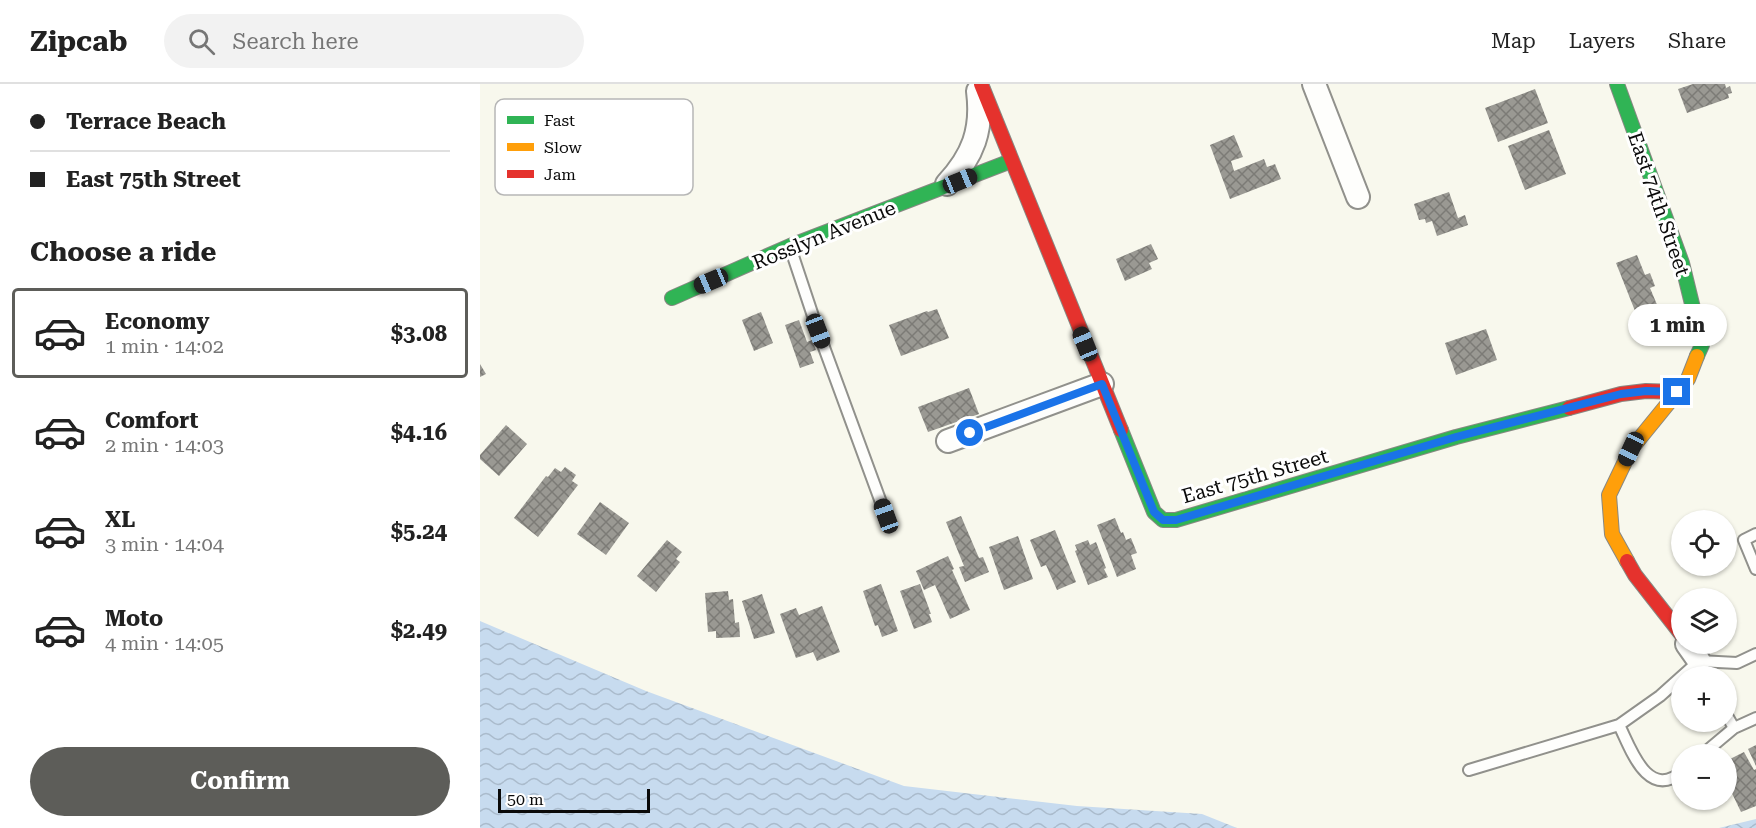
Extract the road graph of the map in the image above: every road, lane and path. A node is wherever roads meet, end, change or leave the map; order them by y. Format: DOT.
graph roads {
  1 [pos="979,84"];
  2 [pos="1314,84"];
  3 [pos="1617,84"];
  4 [pos="1011,161"];
  5 [pos="943,188"];
  6 [pos="1358,197"];
  7 [pos="790,246"];
  8 [pos="672,298"];
  9 [pos="1102,384"];
  10 [pos="1677,392"];
  11 [pos="948,441"];
  12 [pos="886,516"];
  13 [pos="1756,534"];
  14 [pos="1756,569"];
  15 [pos="1671,620"];
  16 [pos="1756,654"];
  17 [pos="1698,660"];
  18 [pos="1756,718"];
  19 [pos="1619,725"];
  20 [pos="1737,728"];
  21 [pos="1730,732"];
  22 [pos="1715,744"];
  23 [pos="1469,770"];
  24 [pos="1671,778"];
  1 -- 4 [label="street, East 75th Street"];
  1 -- 5 [label="street, Rosslyn Avenue"];
  2 -- 6 [label="street"];
  3 -- 10 [label="street, East 74th Street"];
  4 -- 5 [label="street, Rosslyn Avenue"];
  4 -- 9 [label="street, East 75th Street"];
  5 -- 7 [label="street, Rosslyn Avenue"];
  7 -- 8 [label="street, Rosslyn Avenue"];
  7 -- 12 [label="lane"];
  9 -- 10 [label="street, East 75th Street"];
  9 -- 11 [label="street"];
  10 -- 15 [label="street, East 74th Street"];
  13 -- 14 [label="lane"];
  16 -- 17 [label="lane"];
  17 -- 19 [label="lane"];
  18 -- 20 [label="lane"];
  19 -- 23 [label="lane"];
  19 -- 24 [label="lane"];
  21 -- 22 [label="lane"];
}
